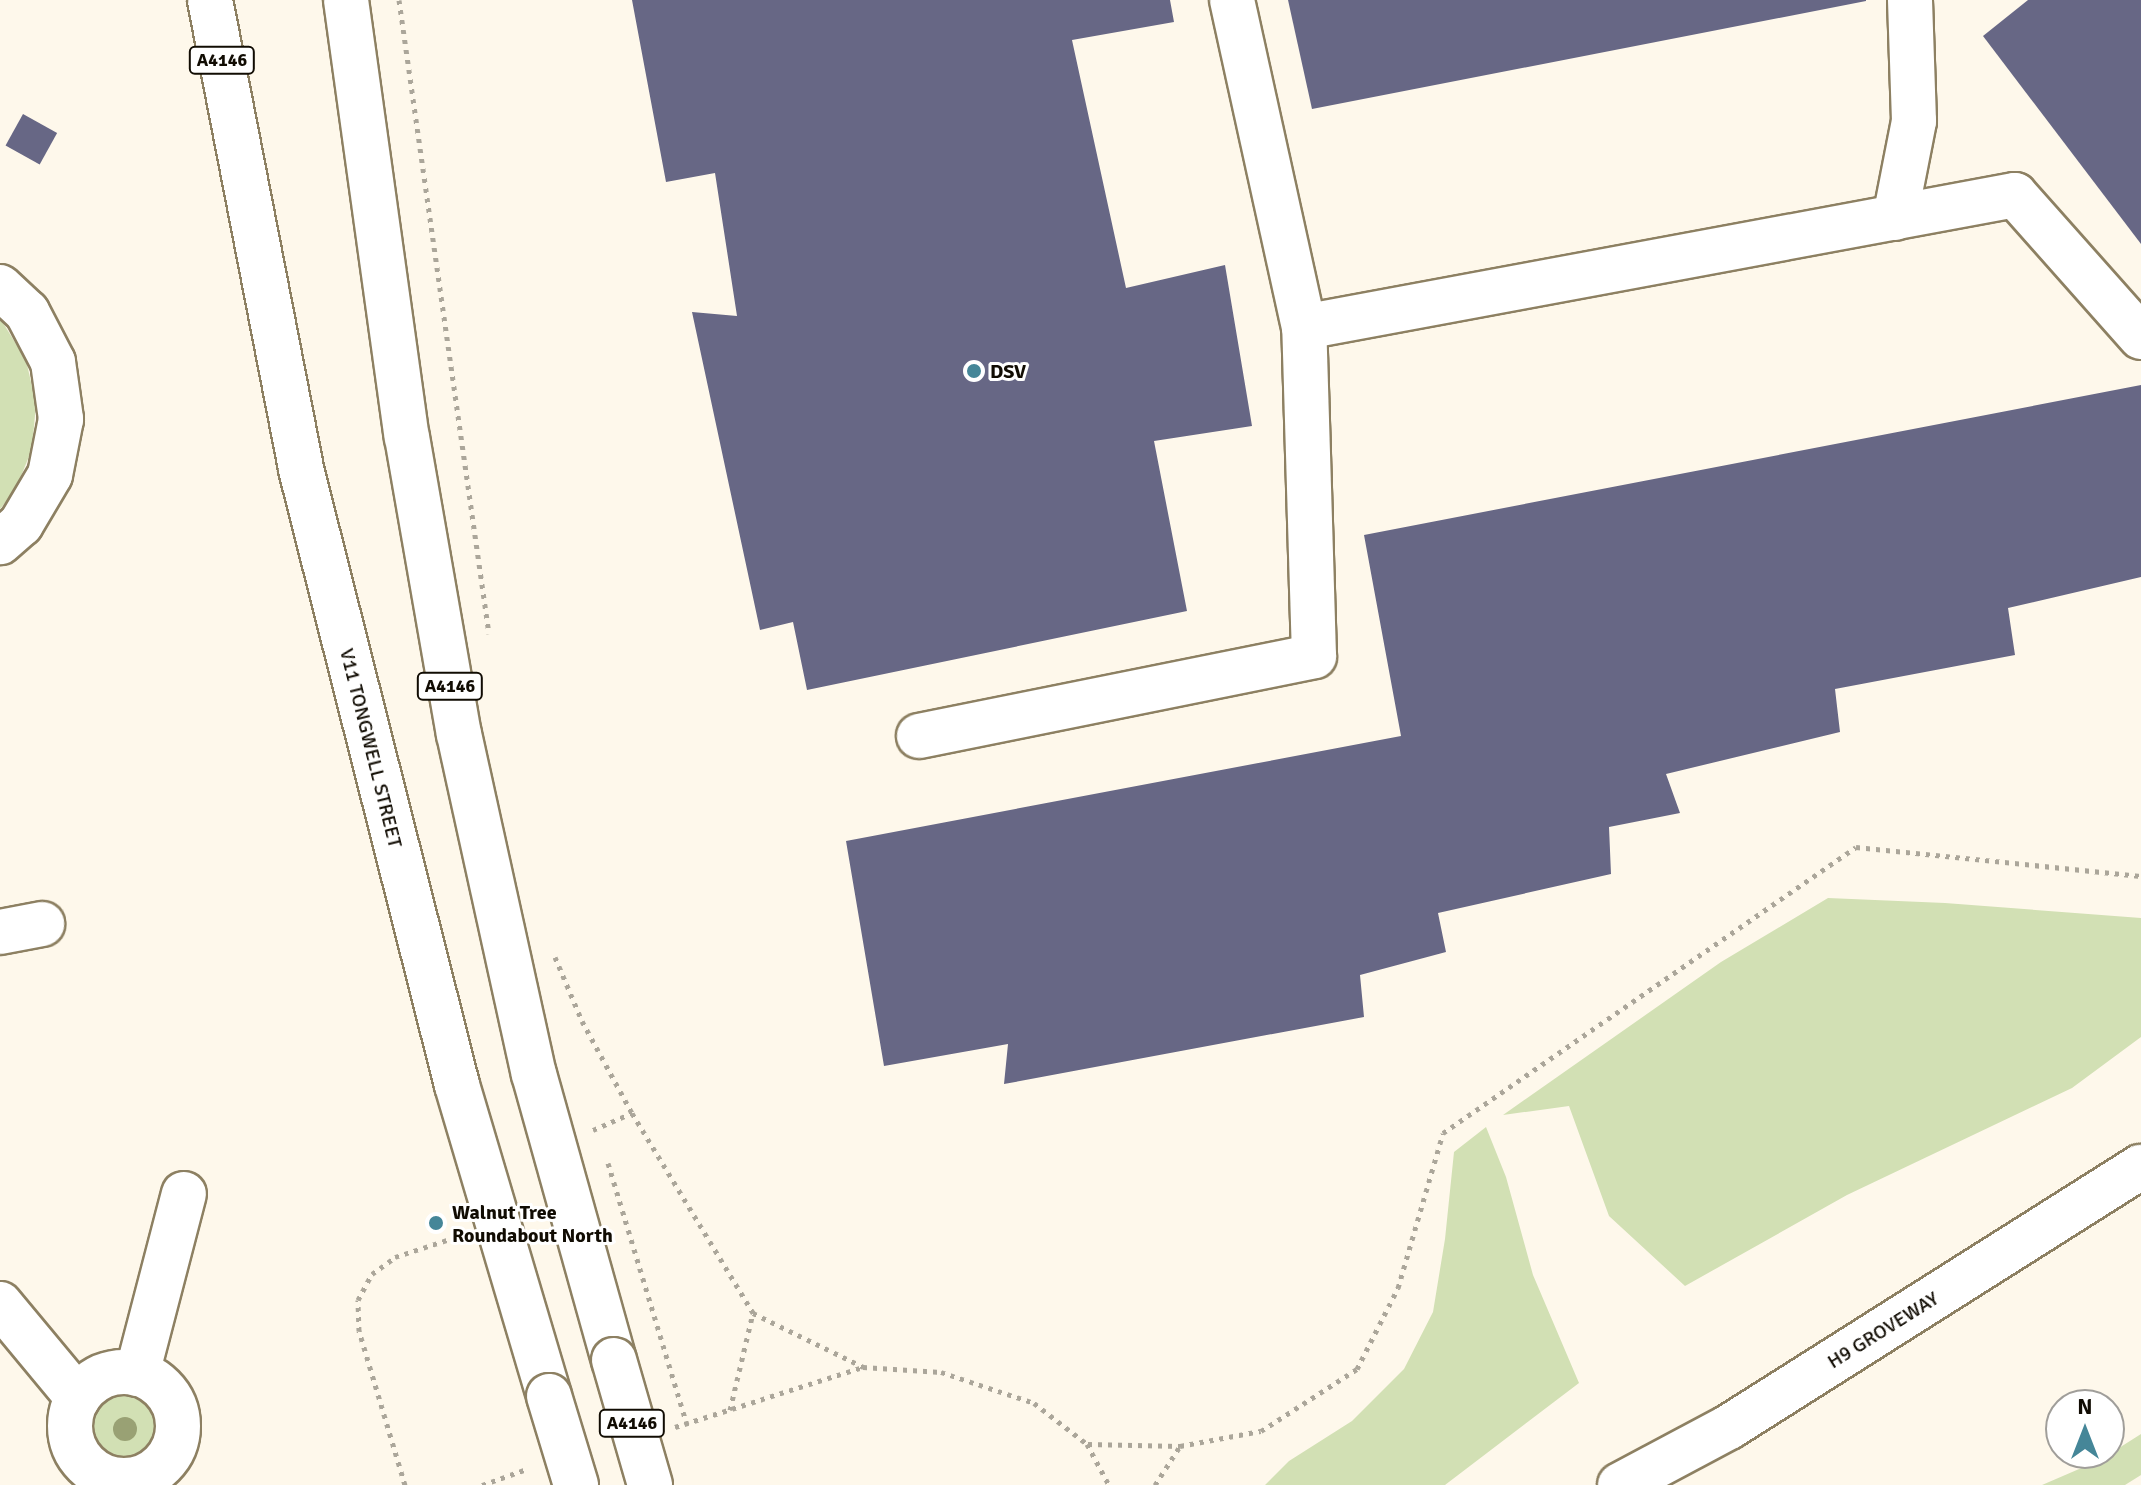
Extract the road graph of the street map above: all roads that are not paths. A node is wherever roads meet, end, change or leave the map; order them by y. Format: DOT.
graph roads {
  1 [pos="210,0"];
  2 [pos="346,0"];
  3 [pos="1232,0"];
  4 [pos="1910,0"];
  5 [pos="1895,218"];
  6 [pos="0,287"];
  7 [pos="1304,327"];
  8 [pos="2141,337"];
  9 [pos="0,542"];
  10 [pos="919,736"];
  11 [pos="2141,1167"];
  12 [pos="184,1194"];
  13 [pos="0,1304"];
  14 [pos="137,1374"];
  15 [pos="78,1398"];
  16 [pos="110,1482"];
  17 [pos="576,1485"];
  18 [pos="650,1485"];
  19 [pos="1620,1485"];
  1 -- 17 [label="main road, V11 TONGWELL STREET / A4146, bridge"];
  2 -- 18 [label="main road, A4146, bridge"];
  3 -- 7 [label="main road"];
  4 -- 5 [label="main road"];
  5 -- 7 [label="main road"];
  5 -- 8 [label="main road"];
  6 -- 9 [label="main road"];
  7 -- 10 [label="main road"];
  11 -- 19 [label="main road, H9 GROVEWAY"];
  12 -- 14 [label="main road"];
  13 -- 15 [label="main road"];
  14 -- 15 [label="main road"];
  14 -- 16 [label="main road"];
  15 -- 16 [label="main road"];
}
